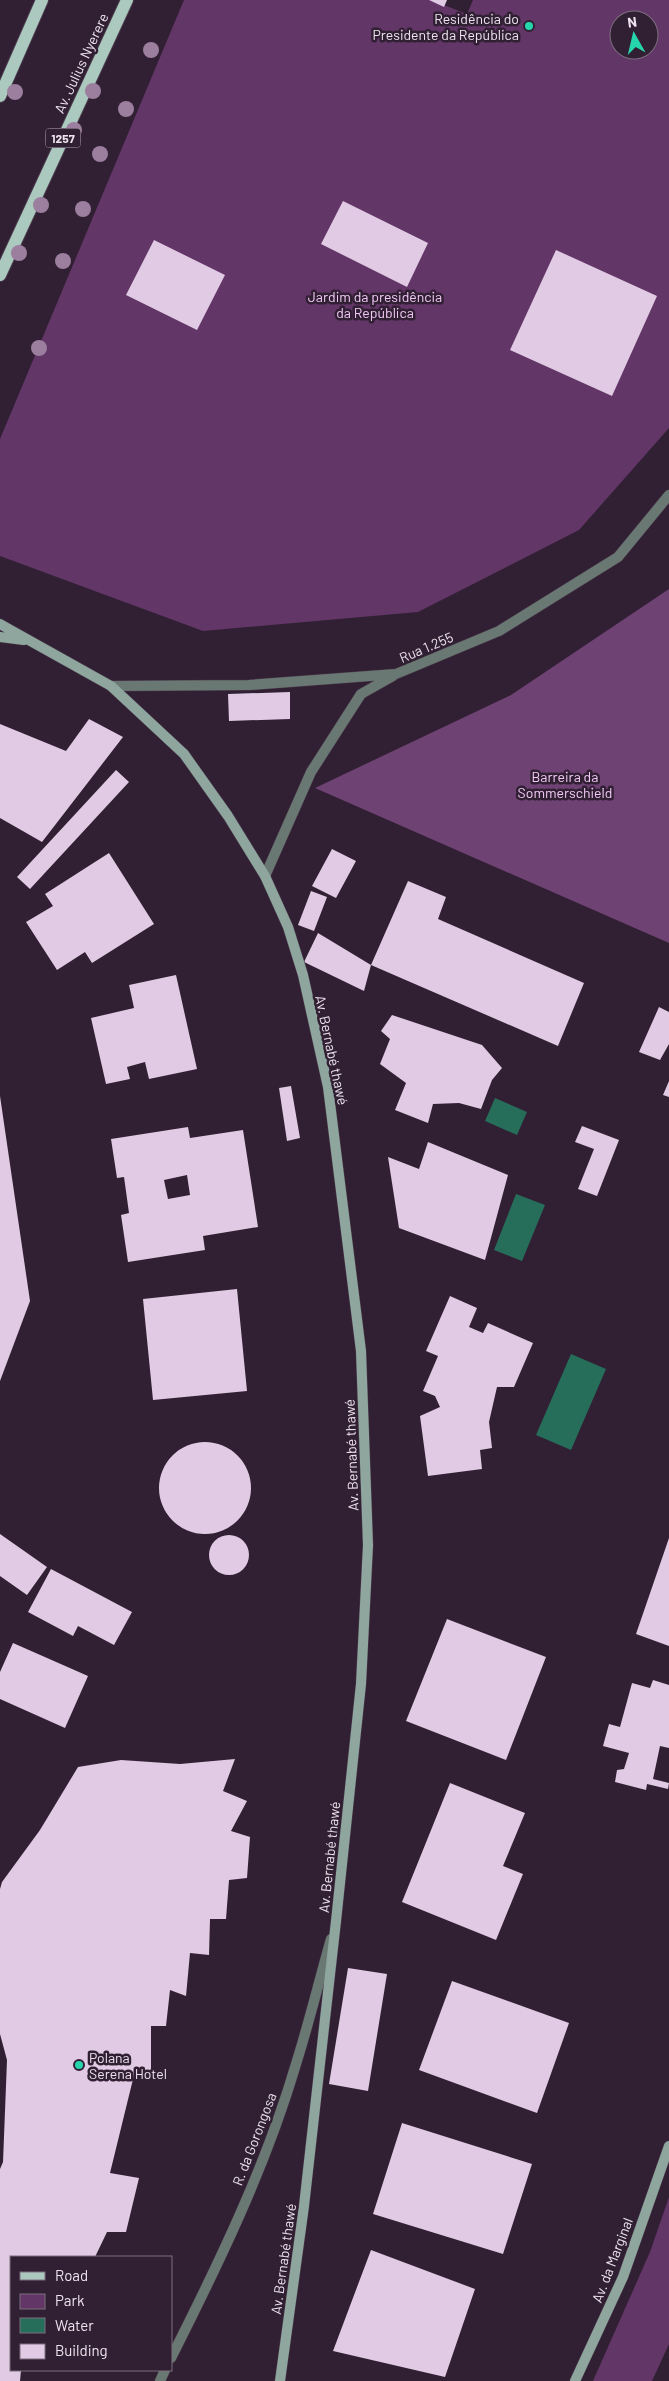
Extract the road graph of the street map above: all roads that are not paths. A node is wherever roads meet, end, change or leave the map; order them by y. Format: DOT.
graph roads {
  1 [pos="42,0"];
  2 [pos="127,0"];
  3 [pos="0,96"];
  4 [pos="0,275"];
  5 [pos="669,495"];
  6 [pos="0,624"];
  7 [pos="0,637"];
  8 [pos="28,640"];
  9 [pos="396,674"];
  10 [pos="111,686"];
  11 [pos="265,876"];
  12 [pos="336,1921"];
  13 [pos="669,2146"];
  14 [pos="172,2356"];
  15 [pos="280,2381"];
  16 [pos="576,2381"];
  1 -- 3 [label="main road"];
  2 -- 4 [label="main road, Av. Julius Nyerere / 1257"];
  5 -- 9 [label="street, Rua 1.255"];
  6 -- 8 [label="main road, Av. Bernabé thawé"];
  7 -- 8 [label="main road"];
  8 -- 10 [label="main road, Av. Bernabé thawé"];
  9 -- 10 [label="street, Rua 1.255"];
  9 -- 11 [label="street"];
  10 -- 11 [label="main road, Av. Bernabé thawé"];
  11 -- 12 [label="main road, Av. Bernabé thawé"];
  12 -- 14 [label="street, R. da Gorongosa"];
  12 -- 15 [label="main road, Av. Bernabé thawé"];
  13 -- 16 [label="main road, Av. da Marginal"];
}
